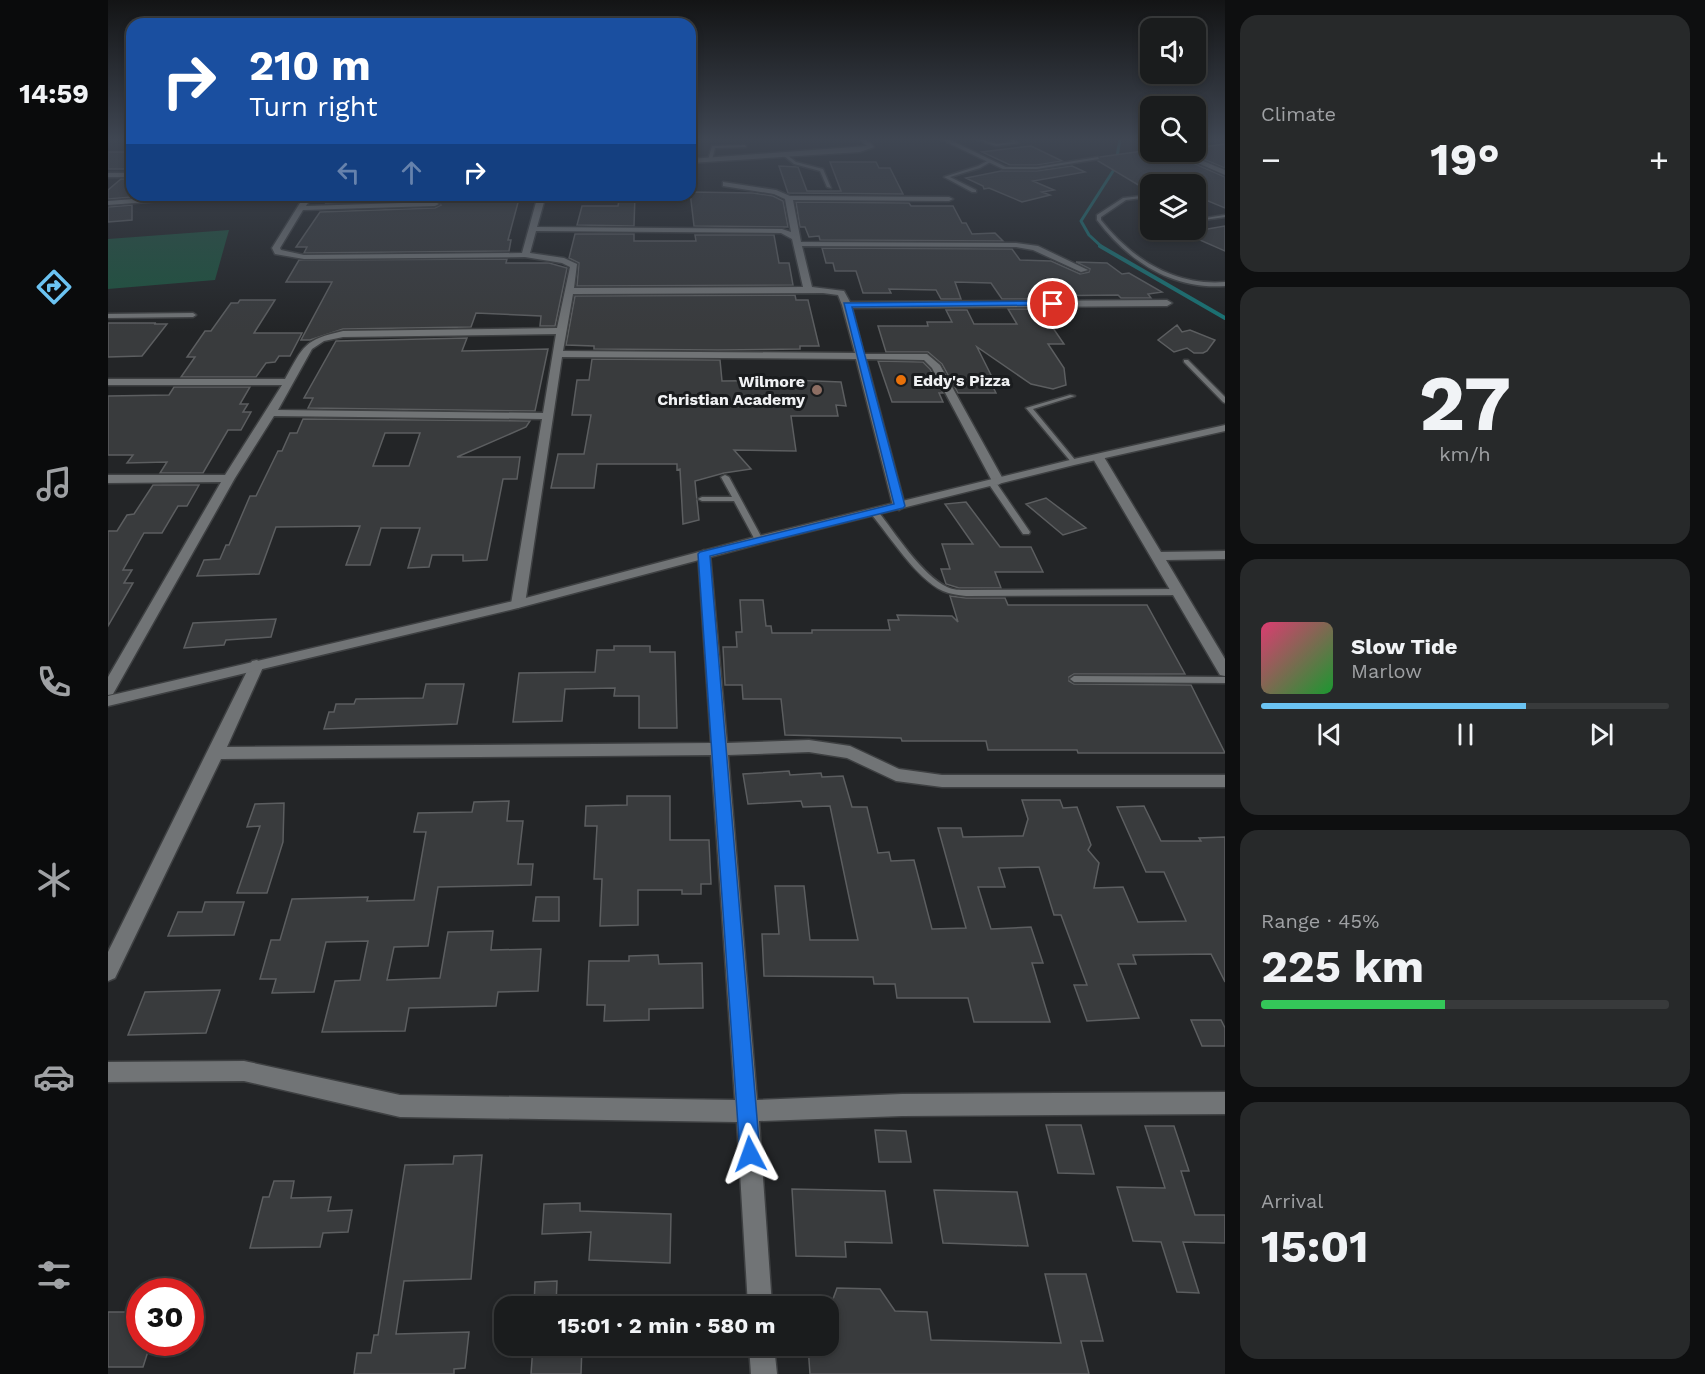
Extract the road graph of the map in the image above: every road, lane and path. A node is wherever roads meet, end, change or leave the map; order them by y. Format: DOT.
graph roads {
  1 [pos="304,203"];
  2 [pos="540,203"];
  3 [pos="790,203"];
  4 [pos="1115,203"];
  5 [pos="435,204"];
  6 [pos="301,208"];
  7 [pos="1225,216"];
  8 [pos="1206,219"];
  9 [pos="532,229"];
  10 [pos="797,241"];
  11 [pos="525,255"];
  12 [pos="1084,270"];
  13 [pos="1225,284"];
  14 [pos="808,290"];
  15 [pos="571,291"];
  16 [pos="1167,303"];
  17 [pos="847,305"];
  18 [pos="193,315"];
  19 [pos="108,316"];
  20 [pos="560,331"];
  21 [pos="558,354"];
  22 [pos="861,356"];
  23 [pos="1186,361"];
  24 [pos="108,382"];
  25 [pos="288,382"];
  26 [pos="1072,396"];
  27 [pos="1225,401"];
  28 [pos="271,412"];
  29 [pos="548,416"];
  30 [pos="1225,428"];
  31 [pos="1098,457"];
  32 [pos="1074,462"];
  33 [pos="725,477"];
  34 [pos="229,478"];
  35 [pos="108,479"];
  36 [pos="995,482"];
  37 [pos="702,499"];
  38 [pos="738,499"];
  39 [pos="900,506"];
  40 [pos="874,512"];
  41 [pos="1026,532"];
  42 [pos="759,540"];
  43 [pos="704,554"];
  44 [pos="1225,555"];
  45 [pos="1155,556"];
  46 [pos="1177,592"];
  47 [pos="518,604"];
  48 [pos="257,665"];
  49 [pos="1225,671"];
  50 [pos="1074,679"];
  51 [pos="1225,680"];
  52 [pos="108,690"];
  53 [pos="108,701"];
  54 [pos="718,749"];
  55 [pos="216,753"];
  56 [pos="1225,782"];
  57 [pos="108,972"];
  58 [pos="108,1072"];
  59 [pos="1225,1103"];
  60 [pos="747,1111"];
  61 [pos="759,1296"];
  62 [pos="763,1356"];
  63 [pos="764,1374"];
  1 -- 6 [label="street"];
  2 -- 9 [label="street"];
  3 -- 10 [label="street"];
  4 -- 13 [label="lane"];
  5 -- 6 [label="street"];
  6 -- 11 [label="street"];
  7 -- 8 [label="lane"];
  9 -- 10 [label="street"];
  9 -- 11 [label="street"];
  10 -- 12 [label="street"];
  10 -- 14 [label="street"];
  11 -- 15 [label="street"];
  14 -- 15 [label="street"];
  14 -- 17 [label="street"];
  15 -- 20 [label="street"];
  16 -- 17 [label="street"];
  17 -- 22 [label="street"];
  18 -- 19 [label="lane"];
  20 -- 21 [label="street"];
  20 -- 25 [label="street"];
  21 -- 22 [label="street"];
  21 -- 29 [label="street"];
  22 -- 36 [label="street"];
  22 -- 39 [label="street"];
  23 -- 27 [label="lane"];
  24 -- 25 [label="street"];
  25 -- 28 [label="street"];
  26 -- 32 [label="lane"];
  28 -- 29 [label="street"];
  28 -- 34 [label="street"];
  29 -- 47 [label="street"];
  30 -- 31 [label="street"];
  31 -- 32 [label="street"];
  31 -- 45 [label="street"];
  32 -- 36 [label="street"];
  33 -- 38 [label="lane"];
  34 -- 35 [label="street"];
  34 -- 52 [label="street"];
  36 -- 39 [label="street"];
  36 -- 41 [label="lane"];
  37 -- 38 [label="lane"];
  38 -- 42 [label="lane"];
  39 -- 40 [label="street"];
  40 -- 42 [label="street"];
  40 -- 46 [label="lane"];
  42 -- 43 [label="street"];
  43 -- 47 [label="street"];
  43 -- 54 [label="street"];
  44 -- 45 [label="street"];
  45 -- 46 [label="street"];
  46 -- 49 [label="street"];
  47 -- 48 [label="street"];
  48 -- 53 [label="street"];
  48 -- 55 [label="street"];
  50 -- 51 [label="lane"];
  54 -- 55 [label="street"];
  54 -- 56 [label="street"];
  54 -- 60 [label="street"];
  55 -- 57 [label="street"];
  58 -- 60 [label="street"];
  59 -- 60 [label="street"];
  60 -- 61 [label="street"];
  62 -- 63 [label="street"];
}
